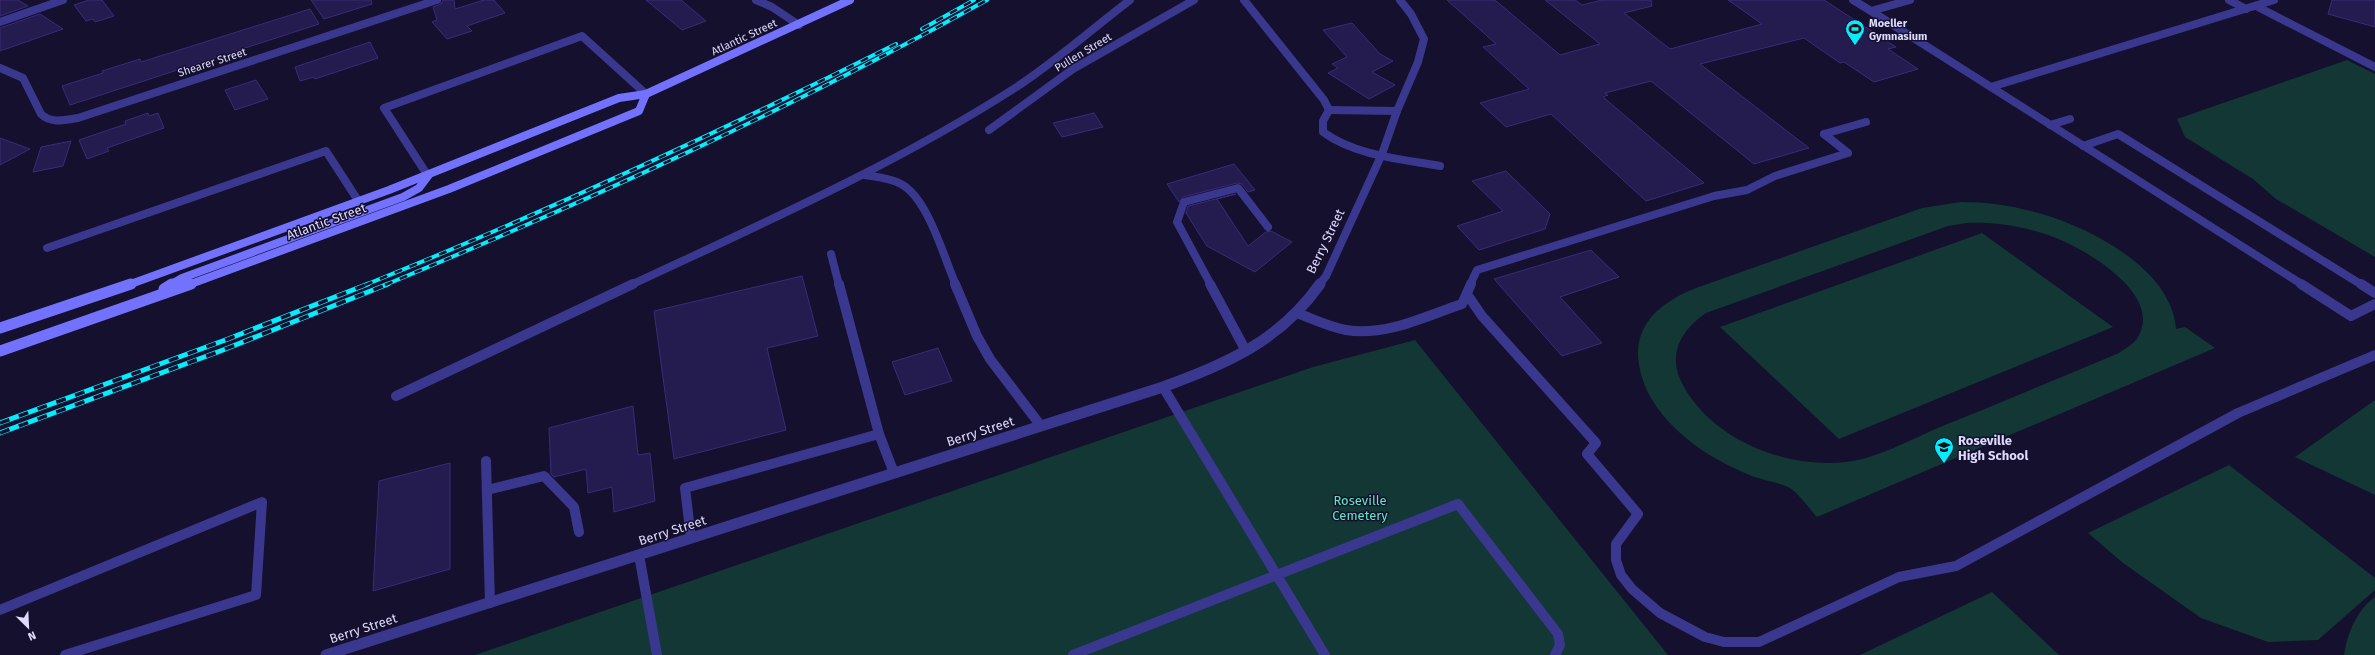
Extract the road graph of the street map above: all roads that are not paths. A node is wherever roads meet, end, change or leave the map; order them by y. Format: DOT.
graph roads {
  1 [pos="63,0"];
  2 [pos="437,0"];
  3 [pos="756,0"];
  4 [pos="850,0"];
  5 [pos="1130,0"];
  6 [pos="1194,0"];
  7 [pos="1244,0"];
  8 [pos="1400,0"];
  9 [pos="1853,0"];
  10 [pos="1910,0"];
  11 [pos="2229,0"];
  12 [pos="2274,0"];
  13 [pos="2256,6"];
  14 [pos="2246,9"];
  15 [pos="1871,11"];
  16 [pos="0,22"];
  17 [pos="799,25"];
  18 [pos="2375,67"];
  19 [pos="0,68"];
  20 [pos="1991,88"];
  21 [pos="646,94"];
  22 [pos="1329,110"];
  23 [pos="1397,111"];
  24 [pos="2070,119"];
  25 [pos="1866,122"];
  26 [pos="2050,125"];
  27 [pos="989,130"];
  28 [pos="2083,146"];
  29 [pos="1382,154"];
  30 [pos="1440,166"];
  31 [pos="865,175"];
  32 [pos="428,176"];
  33 [pos="359,202"];
  34 [pos="1268,227"];
  35 [pos="47,248"];
  36 [pos="831,254"];
  37 [pos="2375,293"];
  38 [pos="1469,297"];
  39 [pos="147,300"];
  40 [pos="2375,304"];
  41 [pos="1296,313"];
  42 [pos="0,328"];
  43 [pos="0,351"];
  44 [pos="1246,351"];
  45 [pos="2375,355"];
  46 [pos="1162,387"];
  47 [pos="396,396"];
  48 [pos="1041,426"];
  49 [pos="879,434"];
  50 [pos="486,462"];
  51 [pos="894,474"];
  52 [pos="487,490"];
  53 [pos="579,532"];
  54 [pos="691,538"];
  55 [pos="639,555"];
  56 [pos="1276,575"];
  57 [pos="490,603"];
  58 [pos="0,610"];
  59 [pos="349,651"];
  60 [pos="65,655"];
  61 [pos="326,655"];
  62 [pos="657,655"];
  63 [pos="1073,655"];
  64 [pos="1325,655"];
  65 [pos="1555,655"];
  1 -- 16 [label="street"];
  2 -- 19 [label="street, Shearer Street"];
  3 -- 17 [label="street"];
  4 -- 17 [label="main road, Atlantic Street"];
  5 -- 31 [label="lane"];
  6 -- 27 [label="street, Pullen Street"];
  7 -- 22 [label="lane"];
  8 -- 23 [label="street, Berry Street"];
  9 -- 15 [label="street"];
  10 -- 15 [label="street"];
  11 -- 14 [label="lane"];
  12 -- 13 [label="lane"];
  13 -- 14 [label="lane"];
  13 -- 18 [label="lane"];
  14 -- 20 [label="lane"];
  15 -- 20 [label="lane"];
  17 -- 21 [label="main road, Atlantic Street"];
  20 -- 26 [label="lane"];
  21 -- 32 [label="main road, Atlantic Street"];
  21 -- 32 [label="lane"];
  21 -- 39 [label="main road, Atlantic Street"];
  22 -- 23 [label="lane"];
  22 -- 29 [label="lane"];
  23 -- 29 [label="street, Berry Street"];
  24 -- 26 [label="lane"];
  25 -- 38 [label="lane"];
  26 -- 28 [label="lane"];
  28 -- 37 [label="lane"];
  28 -- 40 [label="lane"];
  29 -- 30 [label="lane"];
  29 -- 41 [label="street, Berry Street"];
  31 -- 47 [label="lane"];
  31 -- 48 [label="lane"];
  32 -- 33 [label="main road, Atlantic Street"];
  32 -- 39 [label="main road"];
  33 -- 35 [label="lane"];
  33 -- 42 [label="main road, Atlantic Street"];
  34 -- 44 [label="lane"];
  36 -- 49 [label="lane"];
  38 -- 41 [label="lane"];
  38 -- 45 [label="lane"];
  39 -- 43 [label="main road, Atlantic Street"];
  41 -- 44 [label="street, Berry Street"];
  44 -- 46 [label="street, Berry Street"];
  46 -- 48 [label="street, Berry Street"];
  46 -- 56 [label="lane"];
  48 -- 51 [label="street, Berry Street"];
  49 -- 51 [label="lane"];
  49 -- 54 [label="lane"];
  50 -- 52 [label="lane"];
  51 -- 54 [label="street, Berry Street"];
  52 -- 53 [label="lane"];
  52 -- 57 [label="lane"];
  54 -- 55 [label="street, Berry Street"];
  55 -- 57 [label="street, Berry Street"];
  55 -- 62 [label="lane"];
  56 -- 63 [label="lane"];
  56 -- 64 [label="lane"];
  56 -- 65 [label="lane"];
  57 -- 59 [label="street, Berry Street"];
  58 -- 60 [label="lane"];
  59 -- 61 [label="street, Berry Street"];
}
